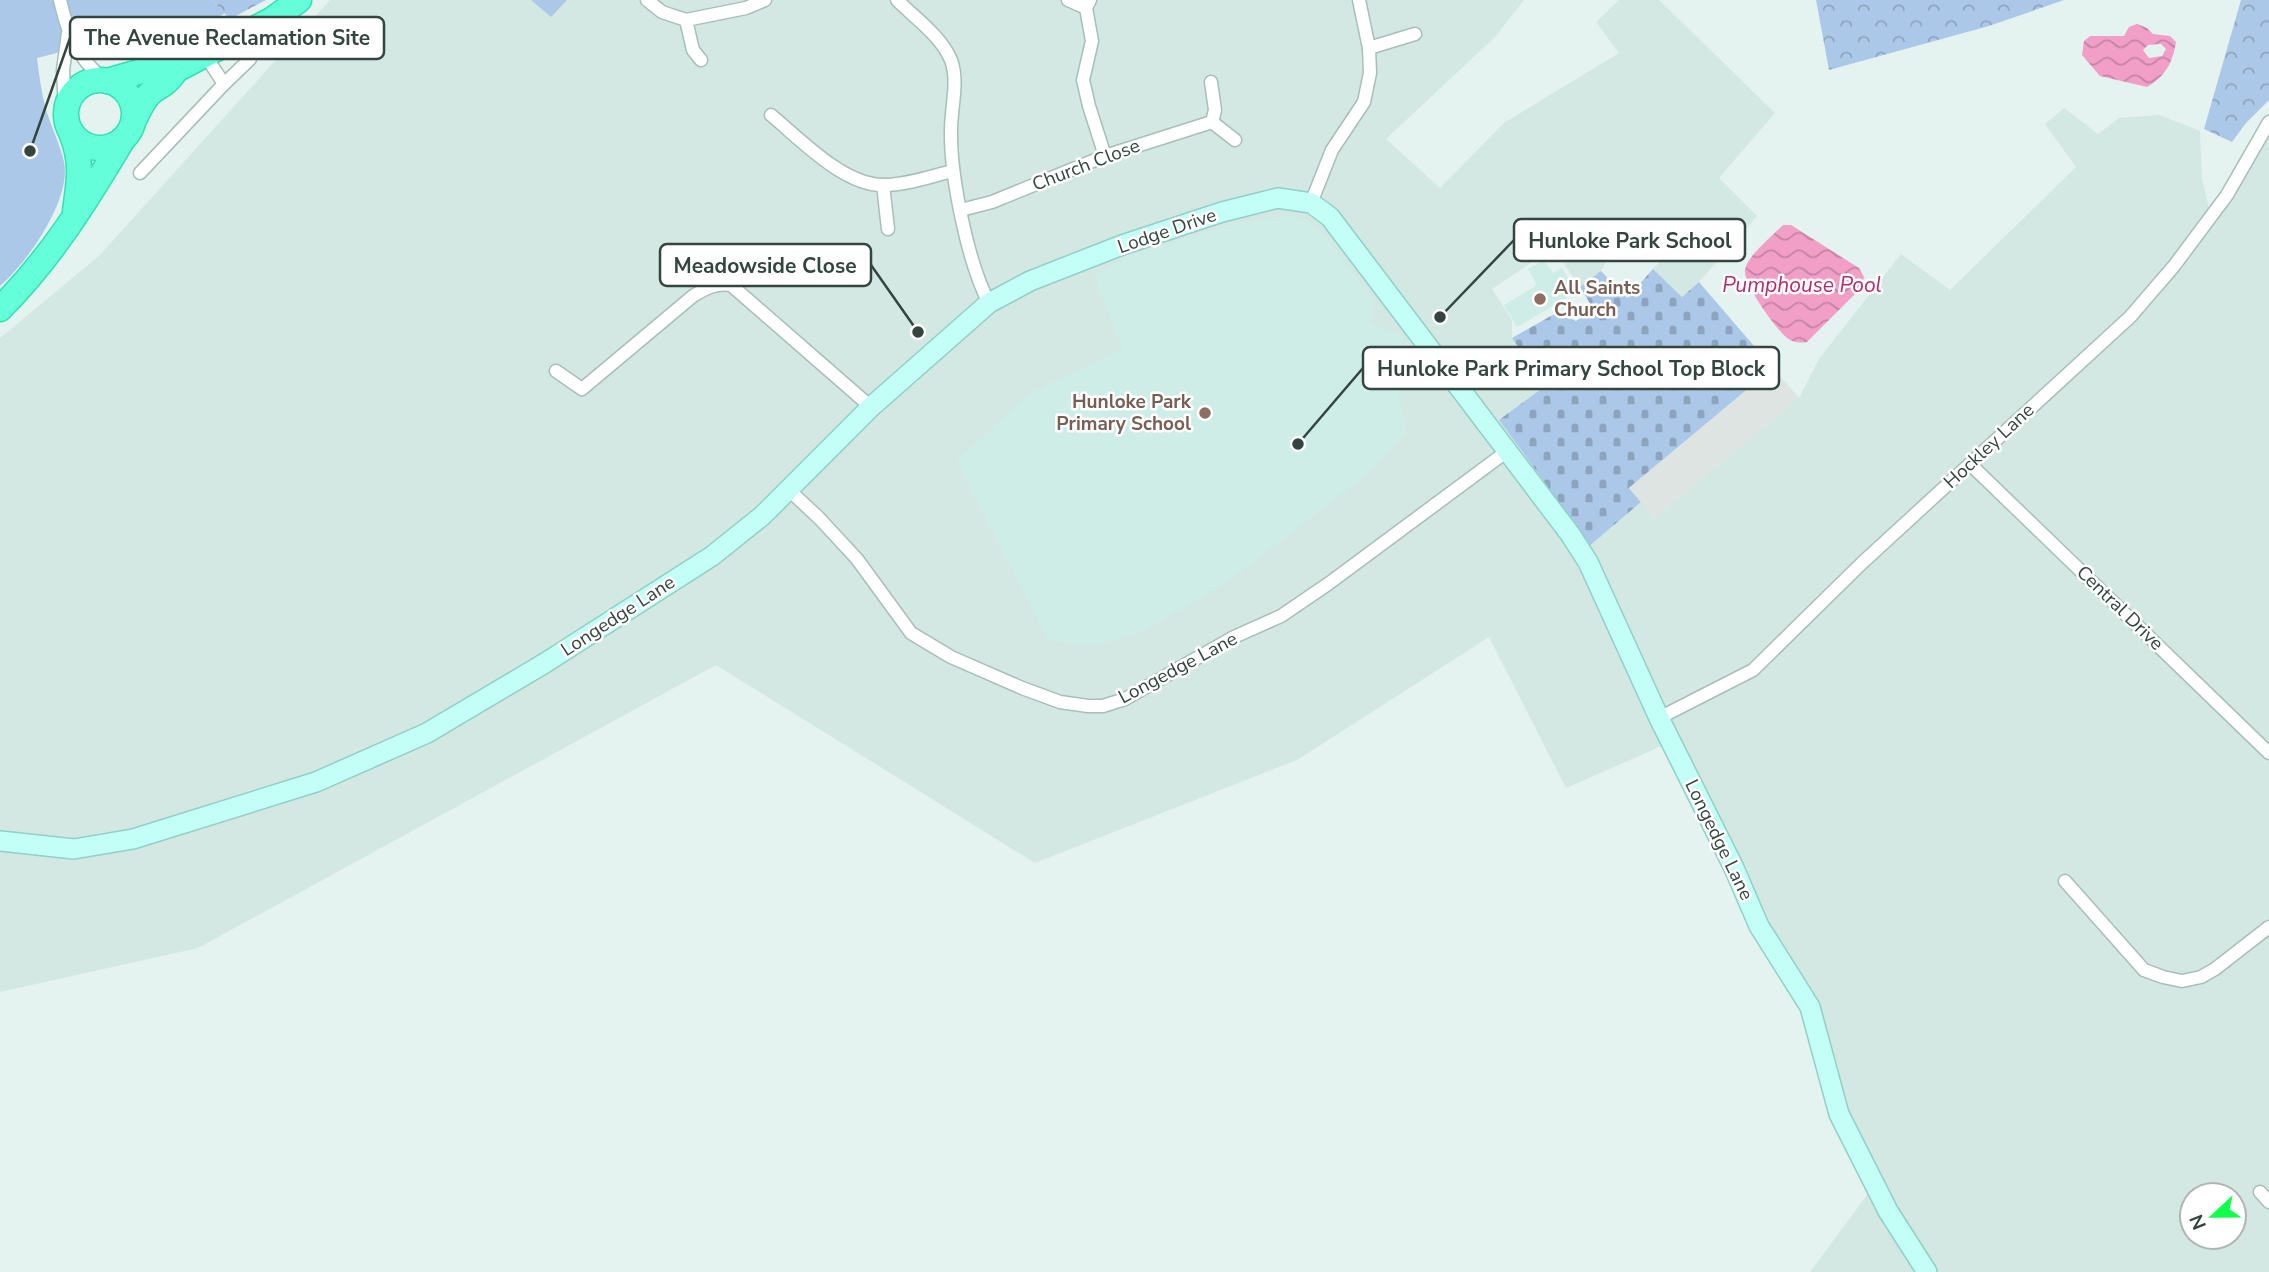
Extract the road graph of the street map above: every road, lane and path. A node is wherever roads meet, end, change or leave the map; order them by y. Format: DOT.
graph roads {
  1 [pos="60,0"];
  2 [pos="299,0"];
  3 [pos="647,0"];
  4 [pos="765,0"];
  5 [pos="897,0"];
  6 [pos="1068,0"];
  7 [pos="1359,0"];
  8 [pos="1088,4"];
  9 [pos="686,20"];
  10 [pos="68,33"];
  11 [pos="1415,34"];
  12 [pos="1368,48"];
  13 [pos="205,55"];
  14 [pos="250,59"];
  15 [pos="701,60"];
  16 [pos="176,70"];
  17 [pos="105,80"];
  18 [pos="1211,82"];
  19 [pos="224,83"];
  20 [pos="65,108"];
  21 [pos="771,115"];
  22 [pos="1212,122"];
  23 [pos="2269,122"];
  24 [pos="129,130"];
  25 [pos="72,135"];
  26 [pos="1235,140"];
  27 [pos="1105,156"];
  28 [pos="953,171"];
  29 [pos="140,173"];
  30 [pos="883,185"];
  31 [pos="1311,203"];
  32 [pos="961,209"];
  33 [pos="74,219"];
  34 [pos="888,229"];
  35 [pos="989,303"];
  36 [pos="0,309"];
  37 [pos="556,371"];
  38 [pos="871,407"];
  39 [pos="1506,452"];
  40 [pos="1970,464"];
  41 [pos="789,490"];
  42 [pos="1659,718"];
  43 [pos="2269,752"];
  44 [pos="0,841"];
  45 [pos="2065,881"];
  46 [pos="2269,927"];
  47 [pos="2260,1192"];
  48 [pos="2269,1202"];
  49 [pos="1927,1272"];
  1 -- 10 [label="street"];
  2 -- 13 [label="highway"];
  3 -- 9 [label="street"];
  4 -- 9 [label="street"];
  5 -- 28 [label="street"];
  6 -- 8 [label="street"];
  7 -- 12 [label="street"];
  8 -- 27 [label="street"];
  9 -- 15 [label="street"];
  10 -- 17 [label="street"];
  10 -- 20 [label="street"];
  11 -- 12 [label="street"];
  12 -- 31 [label="street"];
  13 -- 16 [label="highway"];
  13 -- 19 [label="street"];
  14 -- 19 [label="street"];
  16 -- 17 [label="highway"];
  16 -- 24 [label="highway"];
  17 -- 20 [label="highway"];
  17 -- 24 [label="highway"];
  18 -- 22 [label="street"];
  19 -- 29 [label="street"];
  20 -- 25 [label="highway"];
  21 -- 30 [label="street"];
  22 -- 26 [label="street"];
  22 -- 27 [label="street, Church Close"];
  23 -- 40 [label="street, Hockley Lane"];
  24 -- 25 [label="highway"];
  24 -- 33 [label="highway"];
  25 -- 33 [label="highway"];
  27 -- 32 [label="street, Church Close"];
  28 -- 30 [label="street"];
  28 -- 32 [label="street"];
  30 -- 34 [label="street"];
  31 -- 35 [label="street, Lodge Drive"];
  31 -- 39 [label="street"];
  32 -- 35 [label="street"];
  33 -- 36 [label="highway"];
  35 -- 38 [label="street, Lodge Drive"];
  37 -- 38 [label="street"];
  38 -- 41 [label="street, Lodge Drive"];
  39 -- 41 [label="street, Longedge Lane"];
  39 -- 42 [label="street, Longedge Lane"];
  40 -- 42 [label="street, Hockley Lane"];
  40 -- 43 [label="street, Central Drive"];
  41 -- 44 [label="street, Longedge Lane"];
  42 -- 49 [label="street, Longedge Lane"];
  45 -- 46 [label="street"];
  47 -- 48 [label="street"];
}
